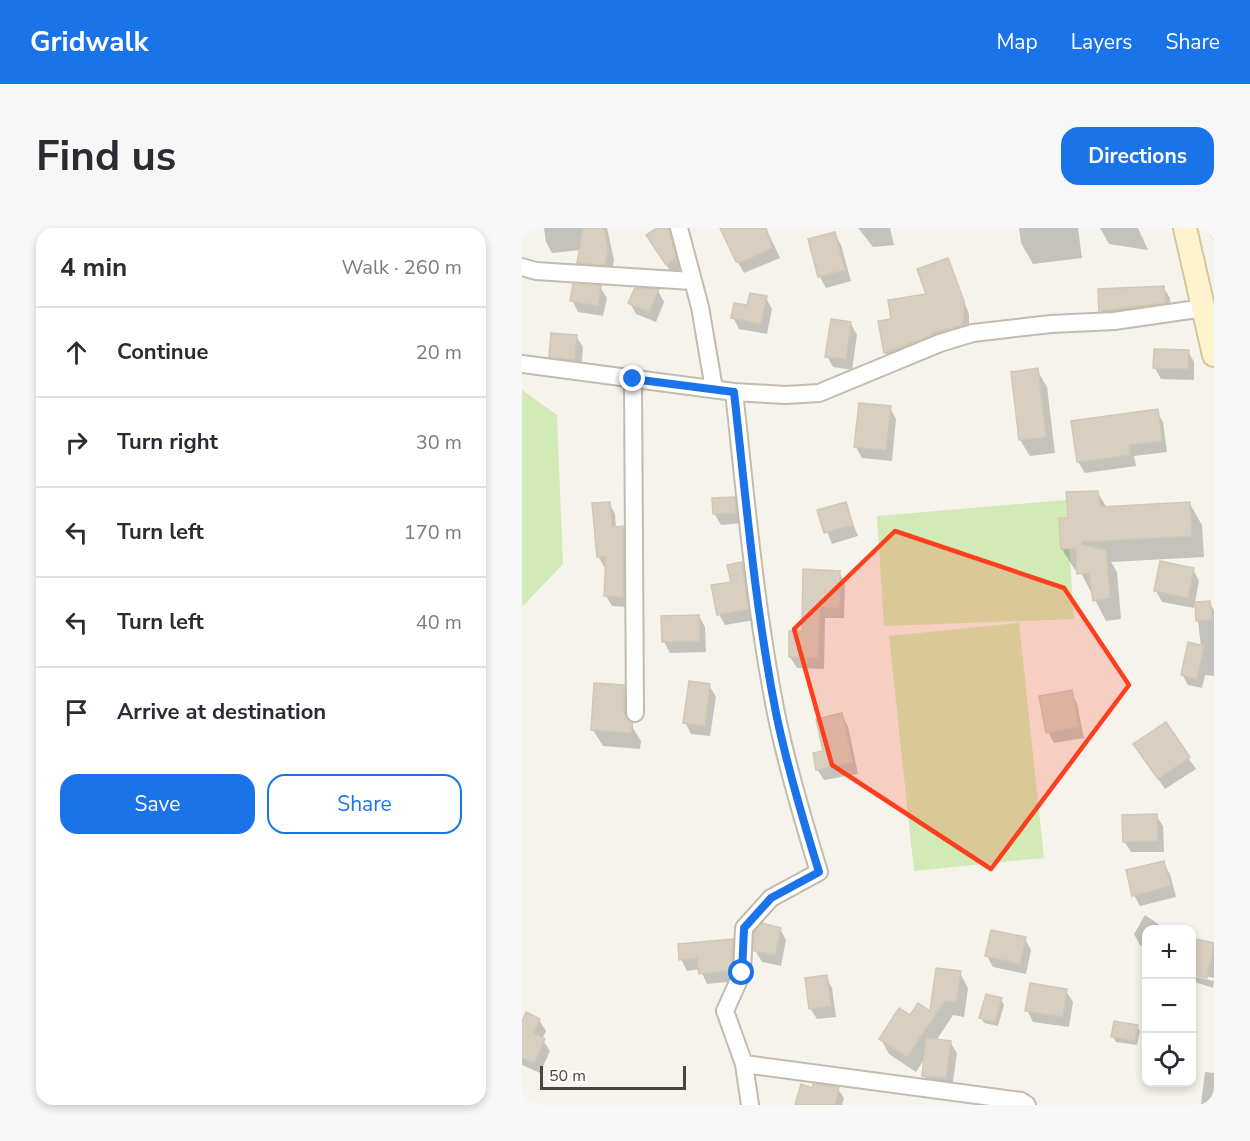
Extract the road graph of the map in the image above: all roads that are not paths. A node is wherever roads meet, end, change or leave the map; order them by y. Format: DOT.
graph roads {
  1 [pos="679,228"];
  2 [pos="1185,228"];
  3 [pos="522,269"];
  4 [pos="692,281"];
  5 [pos="1204,308"];
  6 [pos="1214,355"];
  7 [pos="522,364"];
  8 [pos="633,379"];
  9 [pos="714,388"];
  10 [pos="734,392"];
  11 [pos="635,713"];
  12 [pos="744,1064"];
  13 [pos="750,1105"];
  14 [pos="1027,1105"];
  1 -- 4 [label="street"];
  2 -- 5 [label="main road"];
  3 -- 4 [label="street"];
  4 -- 9 [label="street"];
  5 -- 6 [label="main road"];
  5 -- 10 [label="street"];
  7 -- 8 [label="street"];
  8 -- 9 [label="street"];
  8 -- 11 [label="street"];
  9 -- 10 [label="street"];
  10 -- 12 [label="street"];
  12 -- 13 [label="street"];
  12 -- 14 [label="street"];
}
